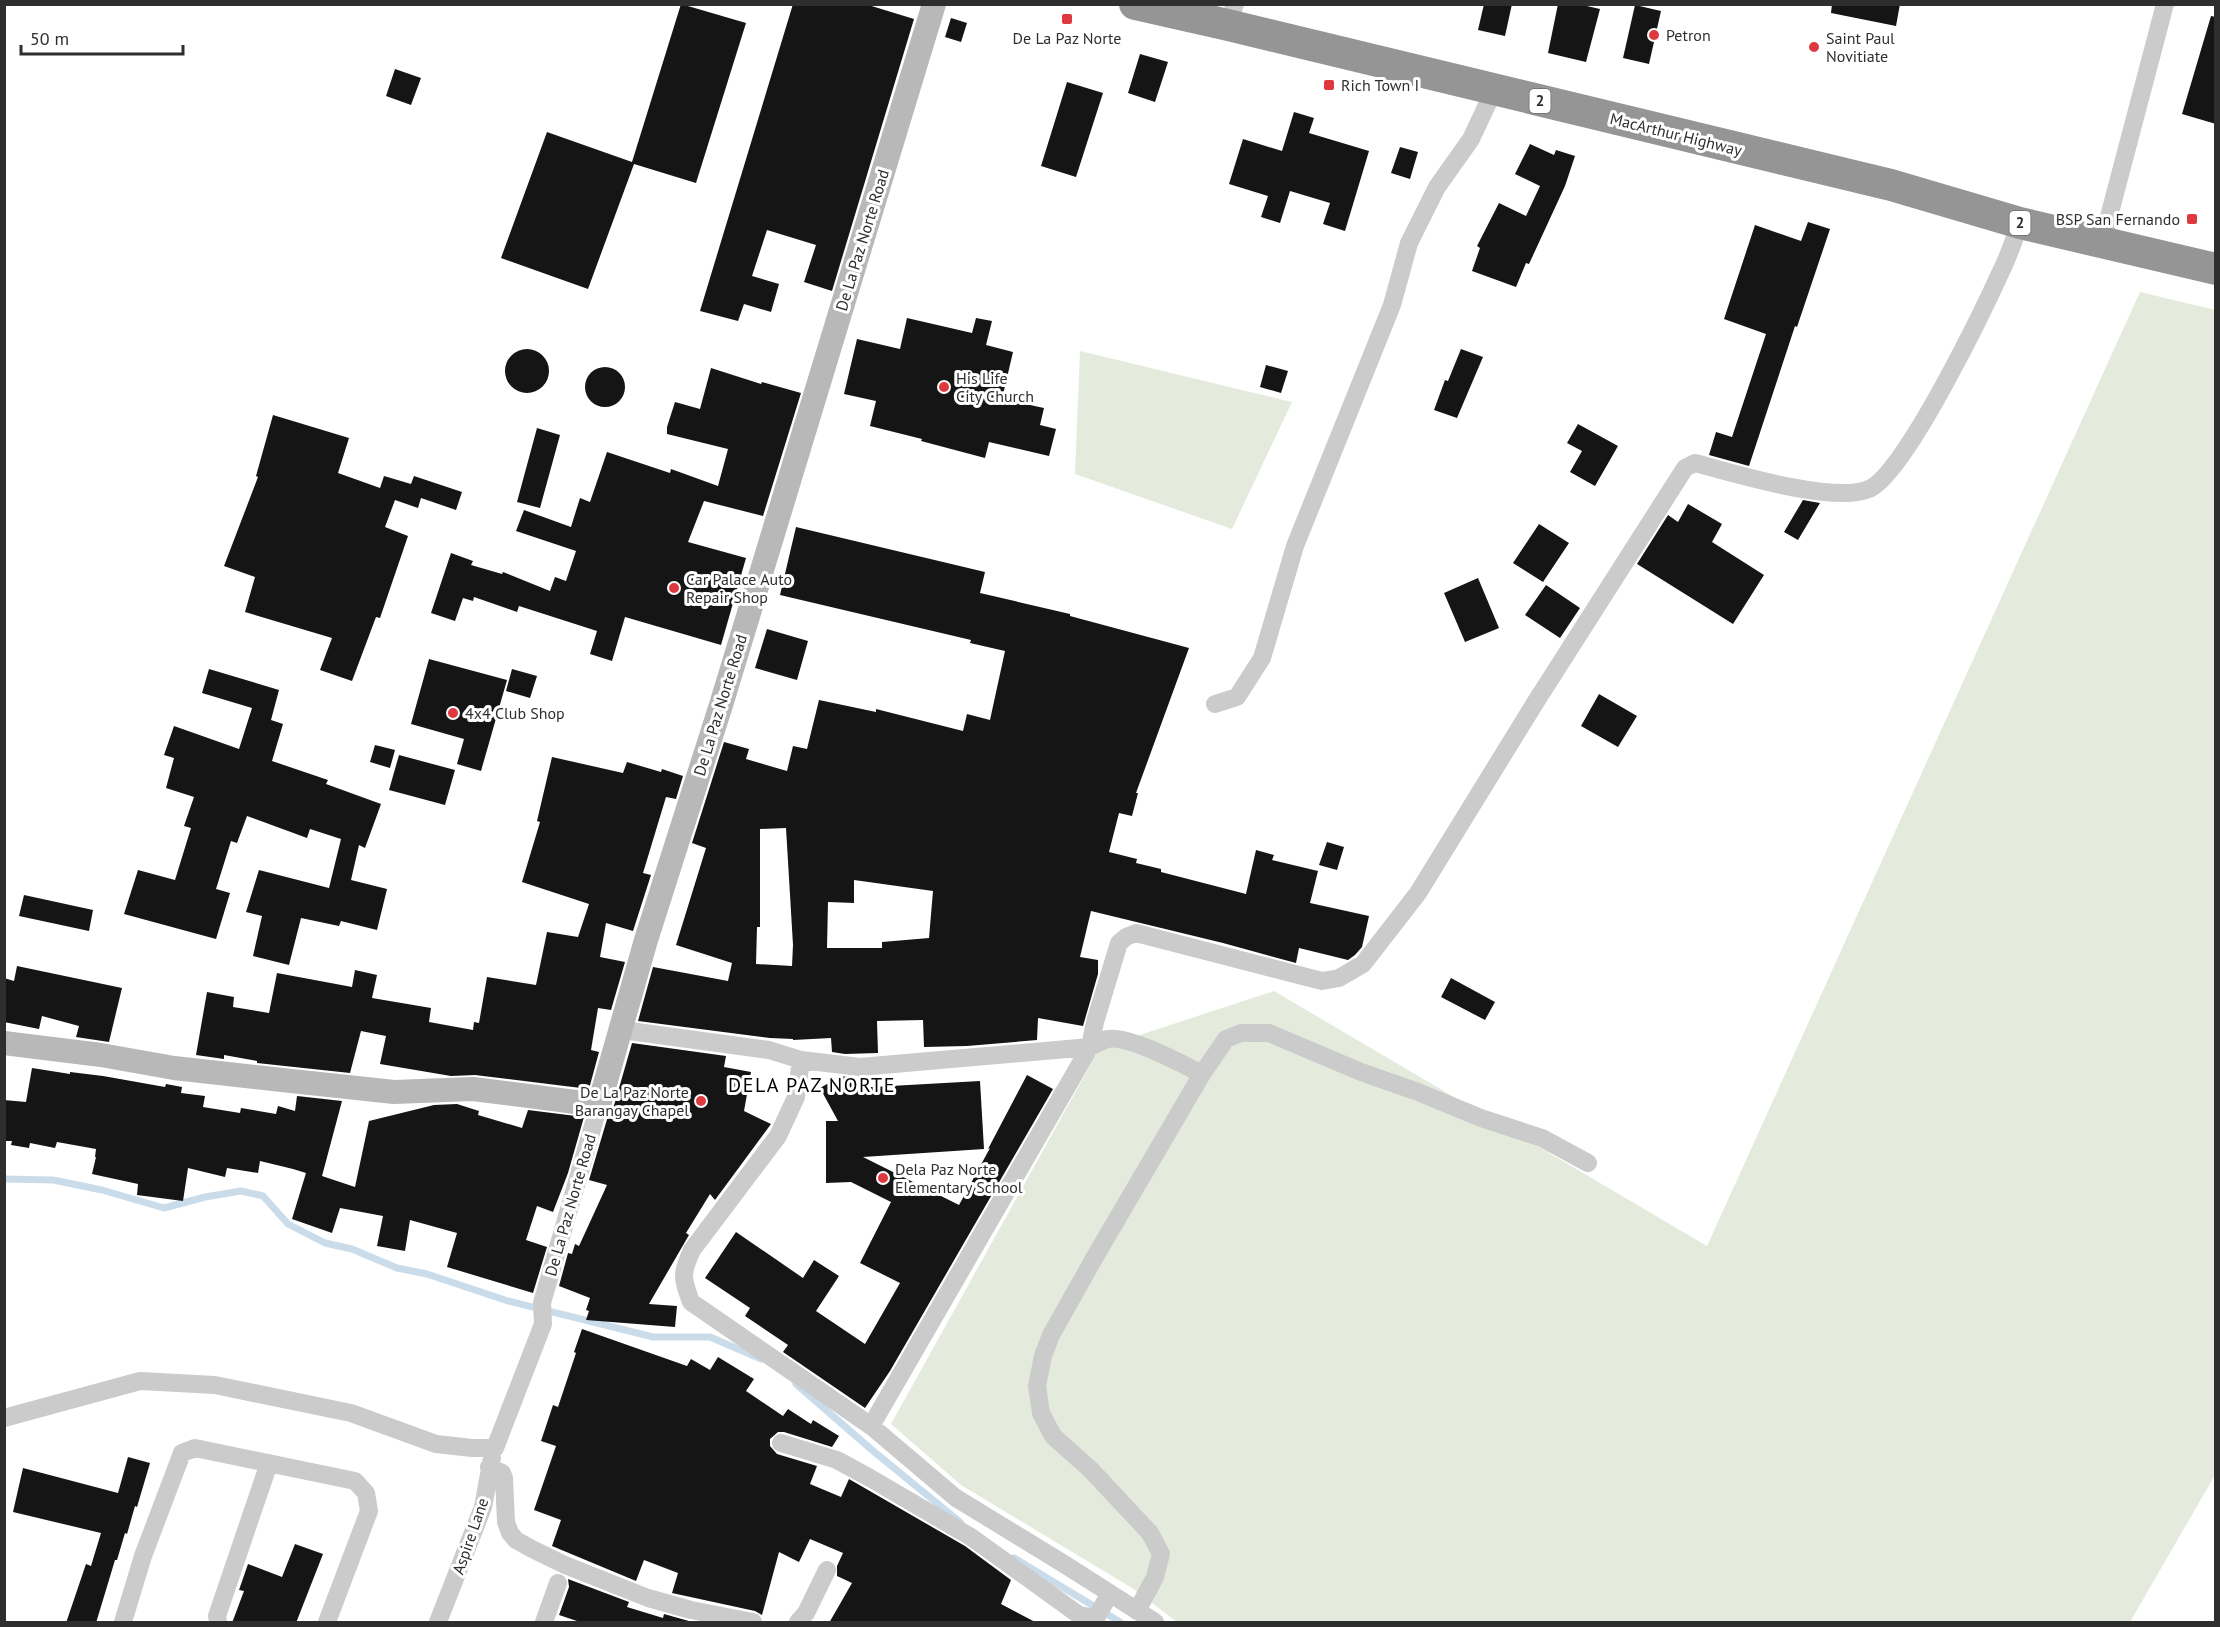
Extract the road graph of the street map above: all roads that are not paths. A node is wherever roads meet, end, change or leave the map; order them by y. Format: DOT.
graph roads {
  1 [pos="934,4"];
  2 [pos="1135,4"];
  3 [pos="2165,4"];
  4 [pos="1231,15"];
  5 [pos="1494,90"];
  6 [pos="2020,223"];
  7 [pos="2102,243"];
  8 [pos="2216,269"];
  9 [pos="1215,704"];
  10 [pos="622,1030"];
  11 [pos="4,1042"];
  12 [pos="1090,1047"];
  13 [pos="801,1060"];
  14 [pos="1202,1074"];
  15 [pos="599,1105"];
  16 [pos="1588,1163"];
  17 [pos="543,1324"];
  18 [pos="4,1418"];
  19 [pos="871,1426"];
  20 [pos="781,1443"];
  21 [pos="495,1448"];
  22 [pos="269,1463"];
  23 [pos="489,1467"];
  24 [pos="826,1570"];
  25 [pos="558,1583"];
  26 [pos="1108,1597"];
  27 [pos="1137,1611"];
  28 [pos="549,1621"];
  29 [pos="123,1623"];
  30 [pos="218,1623"];
  31 [pos="327,1623"];
  32 [pos="438,1623"];
  33 [pos="753,1623"];
  34 [pos="798,1623"];
  35 [pos="1155,1623"];
  1 -- 10 [label="street, De La Paz Norte Road"];
  2 -- 4 [label="highway, MacArthur Highway / 2"];
  3 -- 7 [label="street"];
  4 -- 5 [label="highway, MacArthur Highway / 2"];
  5 -- 6 [label="highway, MacArthur Highway / 2"];
  5 -- 9 [label="street"];
  6 -- 7 [label="highway, MacArthur Highway / 2"];
  6 -- 12 [label="street"];
  7 -- 8 [label="highway, MacArthur Highway / 2"];
  10 -- 13 [label="street"];
  10 -- 15 [label="street, De La Paz Norte Road"];
  11 -- 15 [label="street"];
  12 -- 13 [label="street"];
  12 -- 14 [label="street"];
  12 -- 19 [label="street"];
  13 -- 19 [label="street"];
  14 -- 16 [label="street"];
  14 -- 27 [label="street"];
  15 -- 17 [label="street, De La Paz Norte Road"];
  17 -- 21 [label="street, Aspire Lane"];
  18 -- 21 [label="street"];
  19 -- 26 [label="street"];
  20 -- 26 [label="street"];
  21 -- 23 [label="street, Aspire Lane"];
  22 -- 29 [label="street"];
  22 -- 30 [label="street"];
  22 -- 31 [label="street"];
  23 -- 32 [label="street, Aspire Lane"];
  23 -- 33 [label="street"];
  24 -- 34 [label="street"];
  25 -- 28 [label="street"];
  26 -- 27 [label="street"];
  27 -- 35 [label="street"];
}
